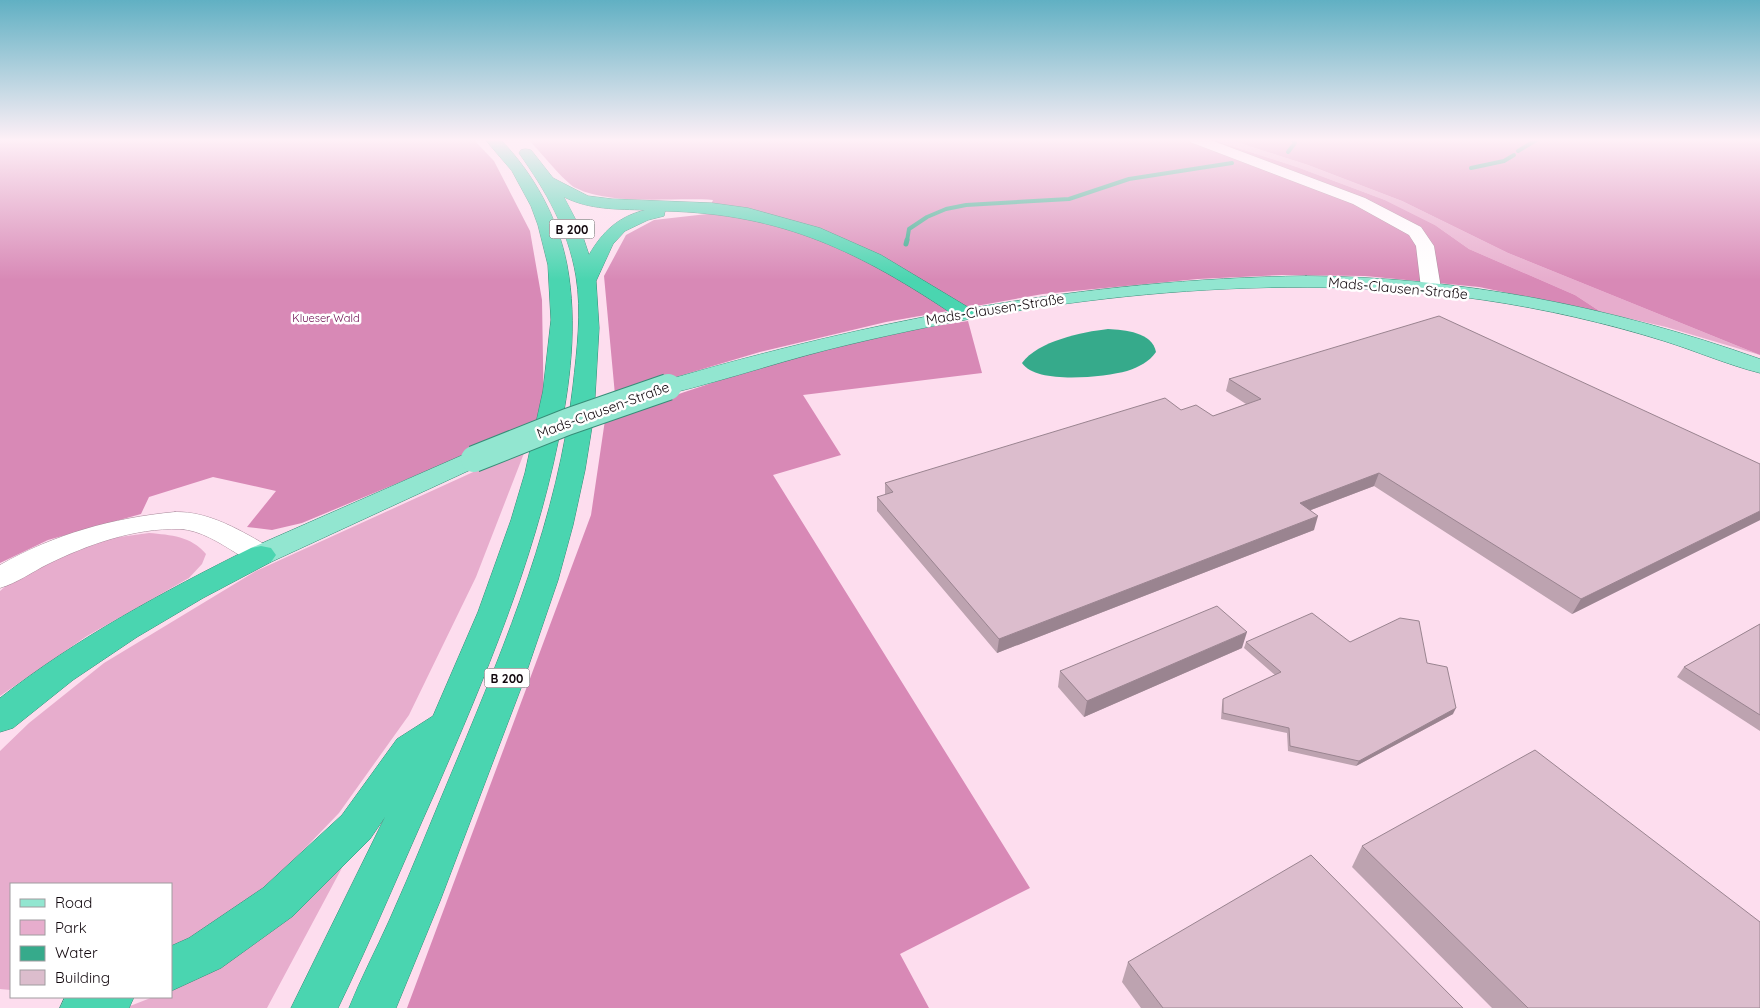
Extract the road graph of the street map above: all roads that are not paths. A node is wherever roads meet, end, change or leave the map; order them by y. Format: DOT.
graph roads {
  1 [pos="529,186"];
  2 [pos="550,186"];
  3 [pos="556,186"];
  4 [pos="1319,186"];
  5 [pos="691,207"];
  6 [pos="586,281"];
  7 [pos="1431,288"];
  8 [pos="964,313"];
  9 [pos="1760,366"];
  10 [pos="260,555"];
  11 [pos="0,578"];
  12 [pos="0,718"];
  13 [pos="447,726"];
  14 [pos="172,969"];
  15 [pos="108,998"];
  16 [pos="83,1008"];
  17 [pos="314,1008"];
  18 [pos="372,1008"];
  1 -- 13 [label="highway, B 200"];
  2 -- 6 [label="highway, B 200"];
  3 -- 5 [label="highway"];
  4 -- 7 [label="street"];
  5 -- 6 [label="highway"];
  5 -- 8 [label="highway"];
  6 -- 18 [label="highway, B 200"];
  7 -- 8 [label="main road, Mads-Clausen-Straße"];
  7 -- 9 [label="main road, Mads-Clausen-Straße"];
  8 -- 10 [label="main road, Mads-Clausen-Straße, bridge"];
  10 -- 11 [label="street"];
  10 -- 12 [label="highway"];
  13 -- 14 [label="highway"];
  13 -- 17 [label="highway, B 200"];
  15 -- 16 [label="highway"];
}
